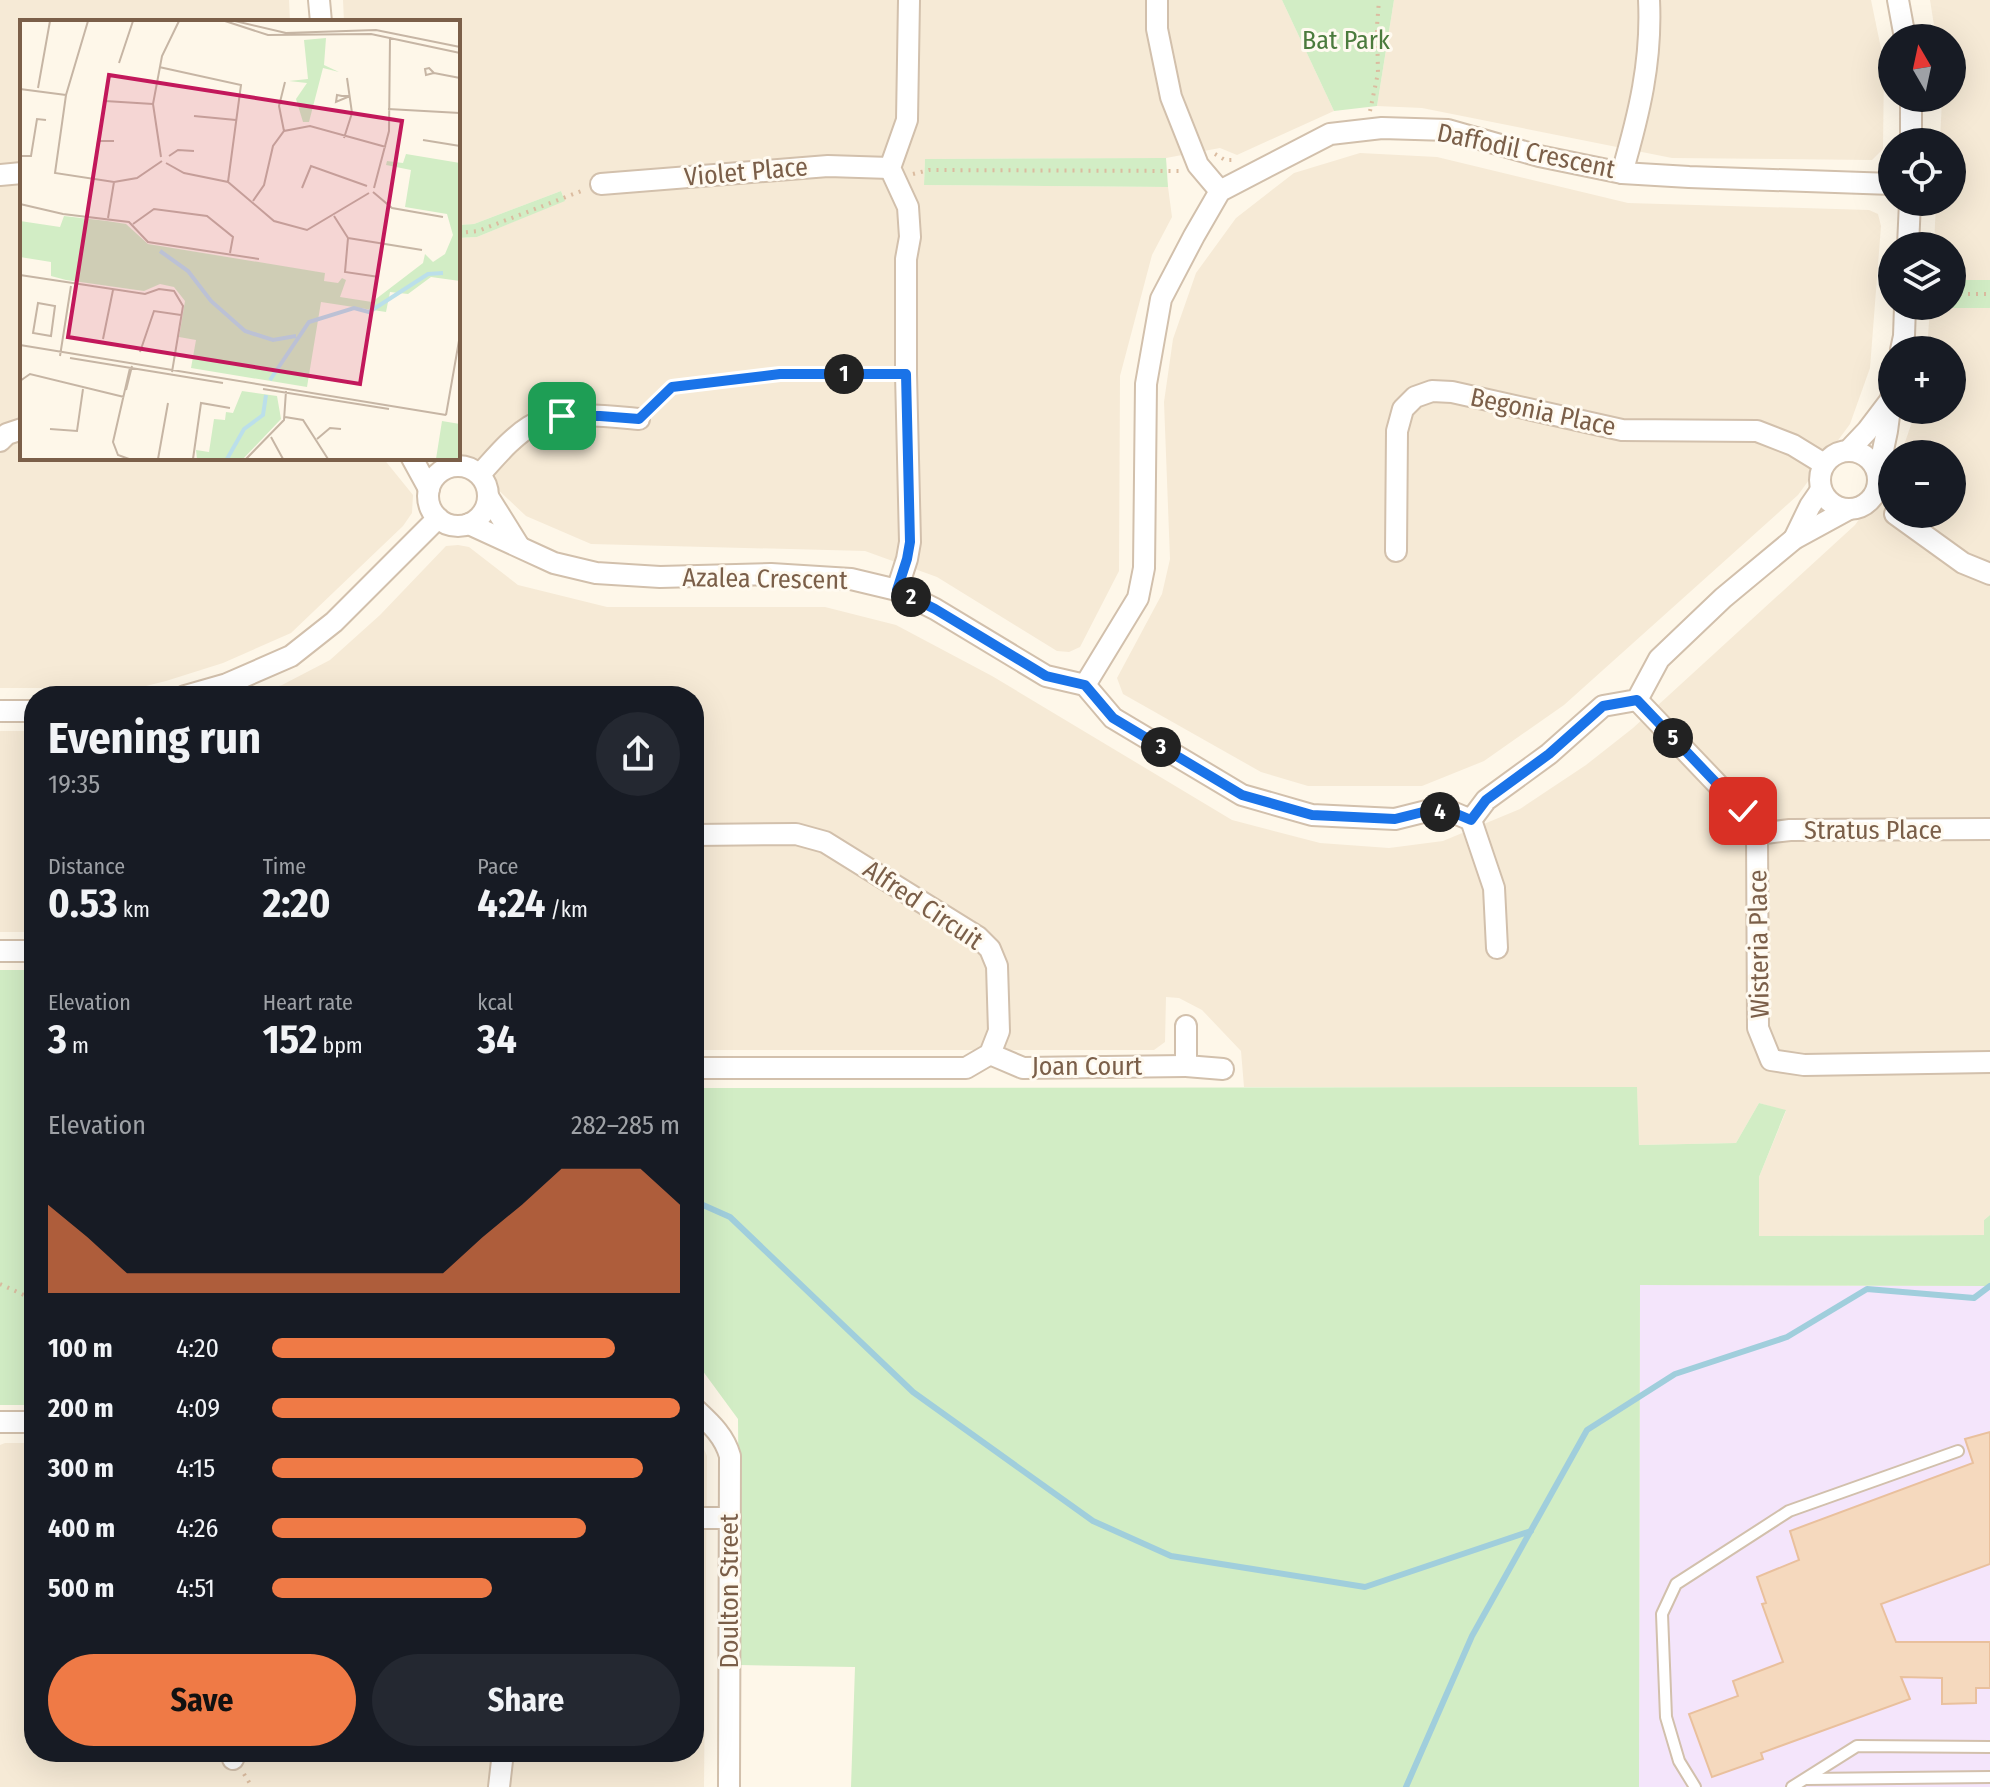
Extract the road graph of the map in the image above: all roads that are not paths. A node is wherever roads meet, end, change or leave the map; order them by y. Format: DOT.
graph roads {
  1 [pos="319,0"];
  2 [pos="909,0"];
  3 [pos="1157,0"];
  4 [pos="1649,0"];
  5 [pos="1898,0"];
  6 [pos="321,20"];
  7 [pos="1902,24"];
  8 [pos="890,168"];
  9 [pos="20,173"];
  10 [pos="1622,173"];
  11 [pos="0,175"];
  12 [pos="601,184"];
  13 [pos="1878,184"];
  14 [pos="1220,191"];
  15 [pos="1878,414"];
  16 [pos="639,419"];
  17 [pos="20,430"];
  18 [pos="0,441"];
  19 [pos="1848,451"];
  20 [pos="413,460"];
  21 [pos="444,462"];
  22 [pos="1824,464"];
  23 [pos="480,474"];
  24 [pos="1878,474"];
  25 [pos="1878,484"];
  26 [pos="429,489"];
  27 [pos="1821,490"];
  28 [pos="489,498"];
  29 [pos="1872,499"];
  30 [pos="1878,503"];
  31 [pos="1849,509"];
  32 [pos="438,518"];
  33 [pos="469,524"];
  34 [pos="1914,528"];
  35 [pos="1794,539"];
  36 [pos="519,546"];
  37 [pos="1396,551"];
  38 [pos="1990,574"];
  39 [pos="897,590"];
  40 [pos="1085,685"];
  41 [pos="220,686"];
  42 [pos="1637,700"];
  43 [pos="0,711"];
  44 [pos="24,711"];
  45 [pos="1471,820"];
  46 [pos="1990,829"];
  47 [pos="1757,834"];
  48 [pos="704,835"];
  49 [pos="1497,948"];
  50 [pos="0,951"];
  51 [pos="24,951"];
  52 [pos="1186,1026"];
  53 [pos="990,1054"];
  54 [pos="1990,1062"];
  55 [pos="1186,1066"];
  56 [pos="704,1068"];
  57 [pos="1223,1069"];
  58 [pos="704,1418"];
  59 [pos="0,1422"];
  60 [pos="24,1422"];
  61 [pos="1958,1451"];
  62 [pos="704,1518"];
  63 [pos="730,1518"];
  64 [pos="1990,1747"];
  65 [pos="502,1762"];
  66 [pos="1990,1777"];
  67 [pos="1805,1779"];
  68 [pos="499,1787"];
  69 [pos="729,1787"];
  70 [pos="1695,1787"];
  71 [pos="1792,1787"];
  1 -- 6 [label="street"];
  2 -- 8 [label="street"];
  3 -- 14 [label="street"];
  4 -- 10 [label="street"];
  5 -- 7 [label="street"];
  8 -- 12 [label="street, Violet Place"];
  8 -- 39 [label="street"];
  9 -- 11 [label="street"];
  10 -- 13 [label="street, Daffodil Crescent"];
  10 -- 14 [label="street, Daffodil Crescent"];
  14 -- 40 [label="street"];
  15 -- 19 [label="street"];
  16 -- 23 [label="street"];
  17 -- 18 [label="street"];
  19 -- 22 [label="street"];
  19 -- 24 [label="street"];
  20 -- 26 [label="street"];
  21 -- 23 [label="street"];
  21 -- 26 [label="street"];
  22 -- 27 [label="street"];
  22 -- 37 [label="street, Begonia Place"];
  23 -- 28 [label="street"];
  25 -- 29 [label="street"];
  26 -- 32 [label="street"];
  27 -- 31 [label="street"];
  27 -- 35 [label="street"];
  28 -- 33 [label="street"];
  28 -- 36 [label="street"];
  29 -- 30 [label="street"];
  29 -- 31 [label="street"];
  31 -- 35 [label="street"];
  32 -- 33 [label="street"];
  32 -- 41 [label="street"];
  33 -- 36 [label="street, Azalea Crescent"];
  34 -- 38 [label="street"];
  35 -- 42 [label="street"];
  36 -- 39 [label="street, Azalea Crescent"];
  39 -- 40 [label="street, Azalea Crescent"];
  40 -- 45 [label="street"];
  42 -- 45 [label="street"];
  42 -- 47 [label="street, Wisteria Place"];
  43 -- 44 [label="street"];
  45 -- 49 [label="street"];
  46 -- 47 [label="street, Stratus Place"];
  47 -- 54 [label="street, Wisteria Place"];
  48 -- 53 [label="street, Alfred Circuit"];
  50 -- 51 [label="street"];
  52 -- 55 [label="street"];
  53 -- 55 [label="street, Joan Court"];
  53 -- 56 [label="street"];
  55 -- 57 [label="street, Joan Court"];
  58 -- 63 [label="street, Doulton Street"];
  59 -- 60 [label="street"];
  61 -- 70 [label="lane"];
  62 -- 63 [label="street"];
  63 -- 69 [label="street, Doulton Street"];
  64 -- 67 [label="lane"];
  65 -- 68 [label="street"];
  66 -- 67 [label="lane"];
  67 -- 71 [label="lane"];
}
